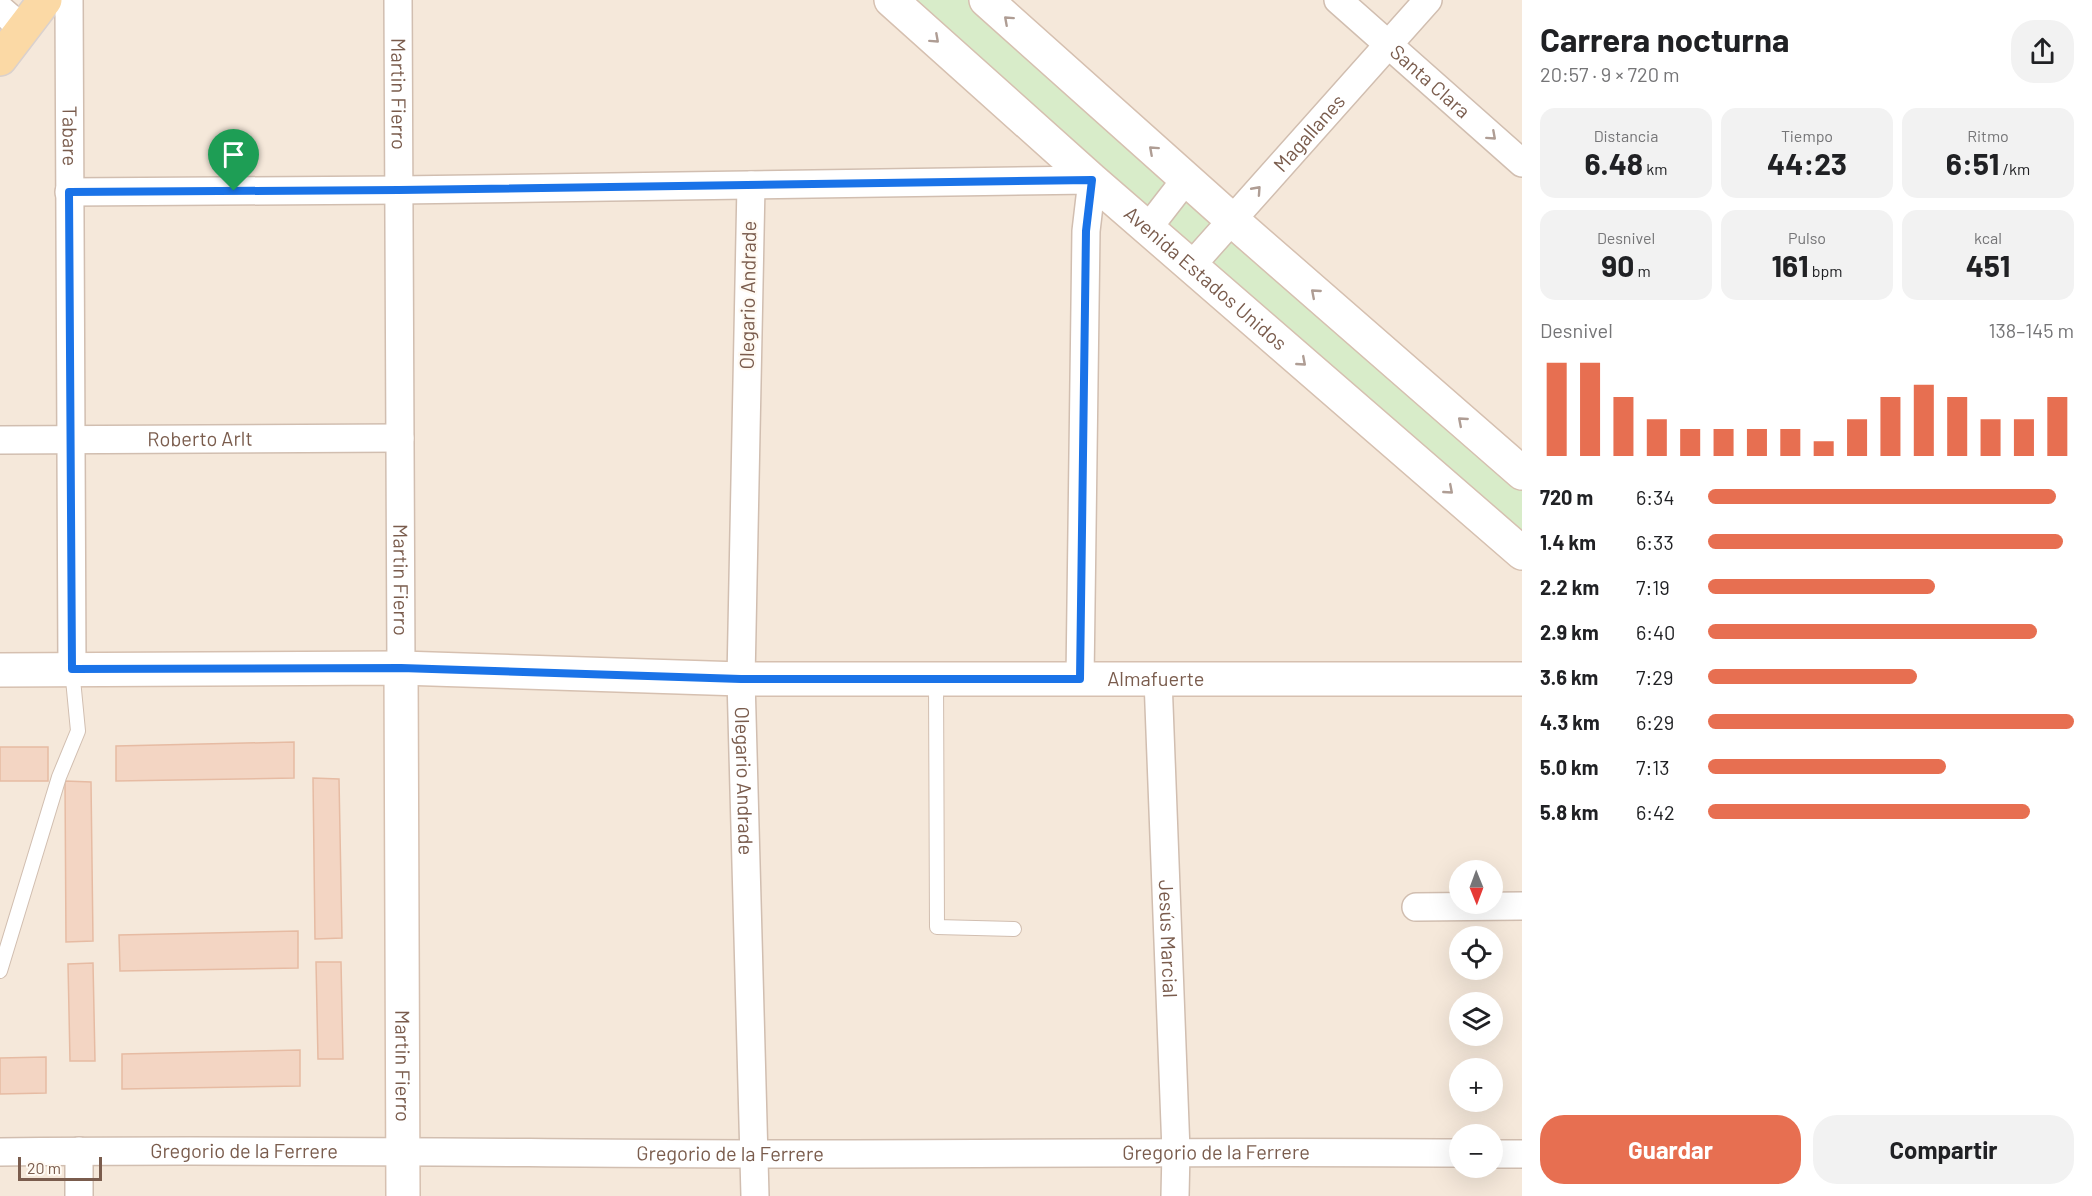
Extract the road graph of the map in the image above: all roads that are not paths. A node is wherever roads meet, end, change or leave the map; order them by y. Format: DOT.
graph roads {
  1 [pos="45,0"];
  2 [pos="69,0"];
  3 [pos="398,0"];
  4 [pos="891,0"];
  5 [pos="986,0"];
  6 [pos="1338,0"];
  7 [pos="1428,0"];
  8 [pos="11,19"];
  9 [pos="1389,45"];
  10 [pos="0,59"];
  11 [pos="1522,163"];
  12 [pos="1186,179"];
  13 [pos="1092,180"];
  14 [pos="750,185"];
  15 [pos="399,190"];
  16 [pos="69,192"];
  17 [pos="1231,219"];
  18 [pos="1148,228"];
  19 [pos="1191,266"];
  20 [pos="400,438"];
  21 [pos="0,440"];
  22 [pos="71,440"];
  23 [pos="1522,473"];
  24 [pos="1522,553"];
  25 [pos="401,668"];
  26 [pos="72,669"];
  27 [pos="0,670"];
  28 [pos="741,679"];
  29 [pos="1080,679"];
  30 [pos="1158,679"];
  31 [pos="1522,679"];
  32 [pos="936,680"];
  33 [pos="1522,906"];
  34 [pos="1416,907"];
  35 [pos="1014,929"];
  36 [pos="0,970"];
  37 [pos="403,1150"];
  38 [pos="79,1151"];
  39 [pos="1176,1151"];
  40 [pos="0,1152"];
  41 [pos="755,1154"];
  42 [pos="1449,1154"];
  43 [pos="1503,1154"];
  44 [pos="1522,1154"];
  45 [pos="79,1196"];
  46 [pos="403,1196"];
  47 [pos="755,1196"];
  48 [pos="1175,1196"];
  1 -- 8 [label="main road"];
  2 -- 16 [label="street, Tabare"];
  3 -- 15 [label="street, Martin Fierro"];
  4 -- 13 [label="street, Avenida Estados Unidos, one-way"];
  12 -- 5 [label="street, one-way"];
  6 -- 9 [label="street, Santa Clara"];
  7 -- 9 [label="street, Magallanes"];
  8 -- 10 [label="main road"];
  9 -- 11 [label="street, Santa Clara, one-way"];
  17 -- 9 [label="street, Magallanes, one-way"];
  12 -- 17 [label="street"];
  12 -- 18 [label="street"];
  13 -- 14 [label="street"];
  13 -- 18 [label="street, Avenida Estados Unidos"];
  13 -- 29 [label="street"];
  14 -- 15 [label="street"];
  14 -- 28 [label="street, Olegario Andrade"];
  15 -- 16 [label="street"];
  15 -- 20 [label="street, Martin Fierro"];
  16 -- 22 [label="street, Tabare"];
  17 -- 19 [label="street, Magallanes"];
  23 -- 17 [label="street, one-way"];
  18 -- 19 [label="street, Avenida Estados Unidos"];
  19 -- 24 [label="street, Avenida Estados Unidos, one-way"];
  20 -- 22 [label="street, Roberto Arlt"];
  20 -- 25 [label="street, Martin Fierro"];
  21 -- 22 [label="street, Roberto Arlt"];
  22 -- 26 [label="street, Tabare"];
  25 -- 26 [label="street, Almafuerte"];
  25 -- 28 [label="street, Almafuerte"];
  25 -- 37 [label="street, Martin Fierro"];
  26 -- 27 [label="street, Almafuerte"];
  26 -- 36 [label="lane"];
  28 -- 32 [label="street, Almafuerte"];
  28 -- 41 [label="street, Olegario Andrade"];
  29 -- 30 [label="street, Almafuerte"];
  29 -- 32 [label="street, Almafuerte"];
  30 -- 31 [label="street, Almafuerte"];
  30 -- 39 [label="street, Jesús Marcial"];
  32 -- 35 [label="lane"];
  33 -- 34 [label="street"];
  37 -- 38 [label="street, Gregorio de la Ferrere"];
  37 -- 41 [label="street, Gregorio de la Ferrere"];
  37 -- 46 [label="street, Martin Fierro"];
  38 -- 40 [label="street, Gregorio de la Ferrere"];
  38 -- 45 [label="street"];
  39 -- 41 [label="street, Gregorio de la Ferrere"];
  39 -- 42 [label="street, Gregorio de la Ferrere"];
  39 -- 48 [label="street, Jesús Marcial"];
  41 -- 47 [label="street, Olegario Andrade"];
  43 -- 44 [label="street"];
}
